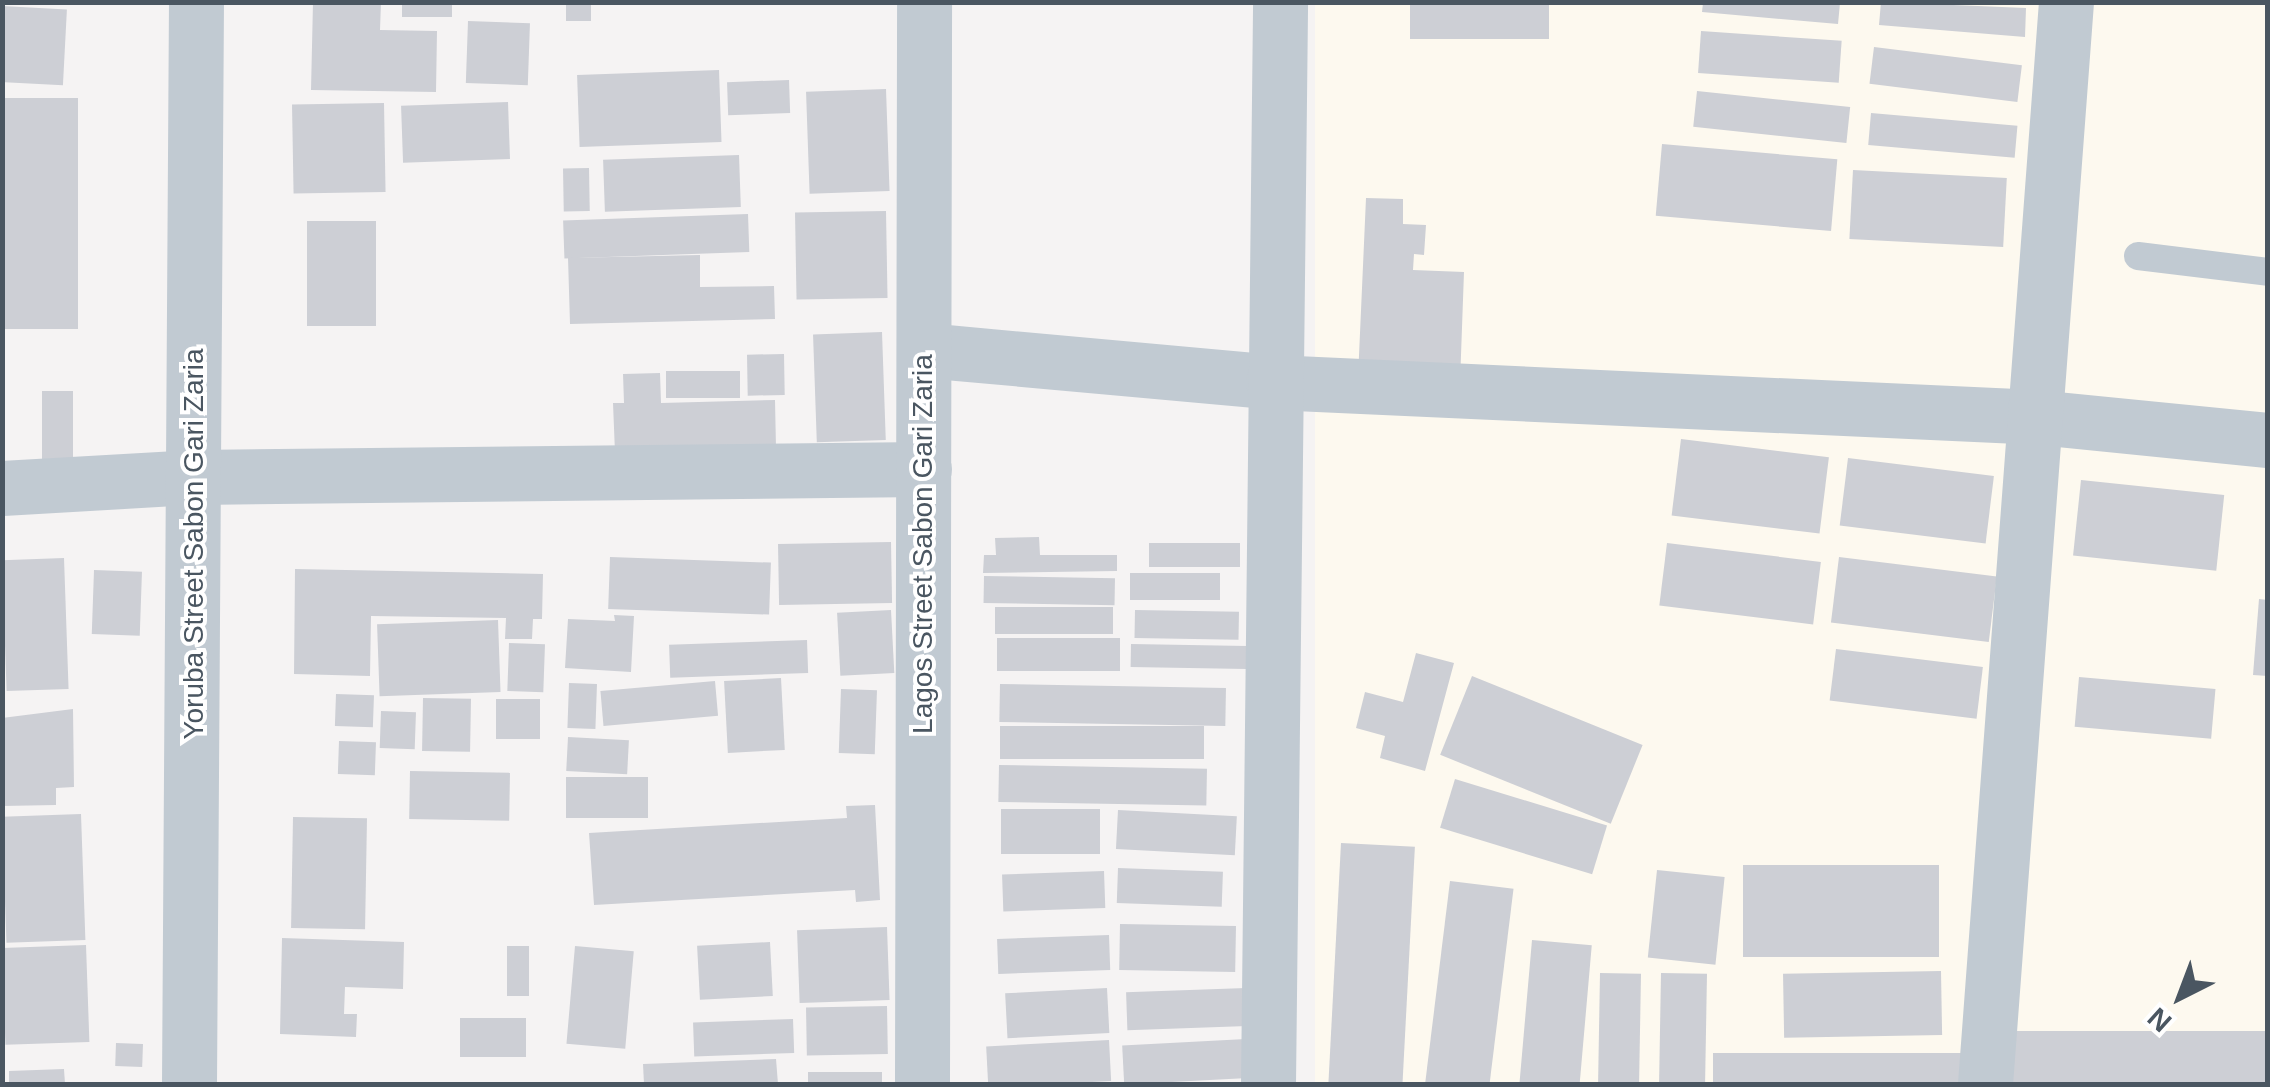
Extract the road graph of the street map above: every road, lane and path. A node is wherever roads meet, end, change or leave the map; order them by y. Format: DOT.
graph roads {
  1 [pos="196,2"];
  2 [pos="924,2"];
  3 [pos="1280,2"];
  4 [pos="2066,2"];
  5 [pos="2138,256"];
  6 [pos="2268,272"];
  7 [pos="924,350"];
  8 [pos="1274,382"];
  9 [pos="2037,417"];
  10 [pos="2268,440"];
  11 [pos="924,470"];
  12 [pos="195,476"];
  13 [pos="2,488"];
  14 [pos="189,1084"];
  15 [pos="922,1084"];
  16 [pos="1268,1084"];
  17 [pos="1985,1084"];
  1 -- 12 [label="street, Yoruba Street Sabon Gari Zaria"];
  2 -- 7 [label="street, Lagos Street Sabon Gari Zaria"];
  3 -- 8 [label="street"];
  4 -- 9 [label="street"];
  5 -- 6 [label="lane"];
  7 -- 8 [label="street"];
  7 -- 11 [label="street, Lagos Street Sabon Gari Zaria"];
  8 -- 9 [label="street"];
  8 -- 16 [label="street"];
  9 -- 10 [label="street"];
  9 -- 17 [label="street"];
  11 -- 12 [label="street"];
  11 -- 15 [label="street, Lagos Street Sabon Gari Zaria"];
  12 -- 13 [label="street"];
  12 -- 14 [label="street, Yoruba Street Sabon Gari Zaria"];
}
